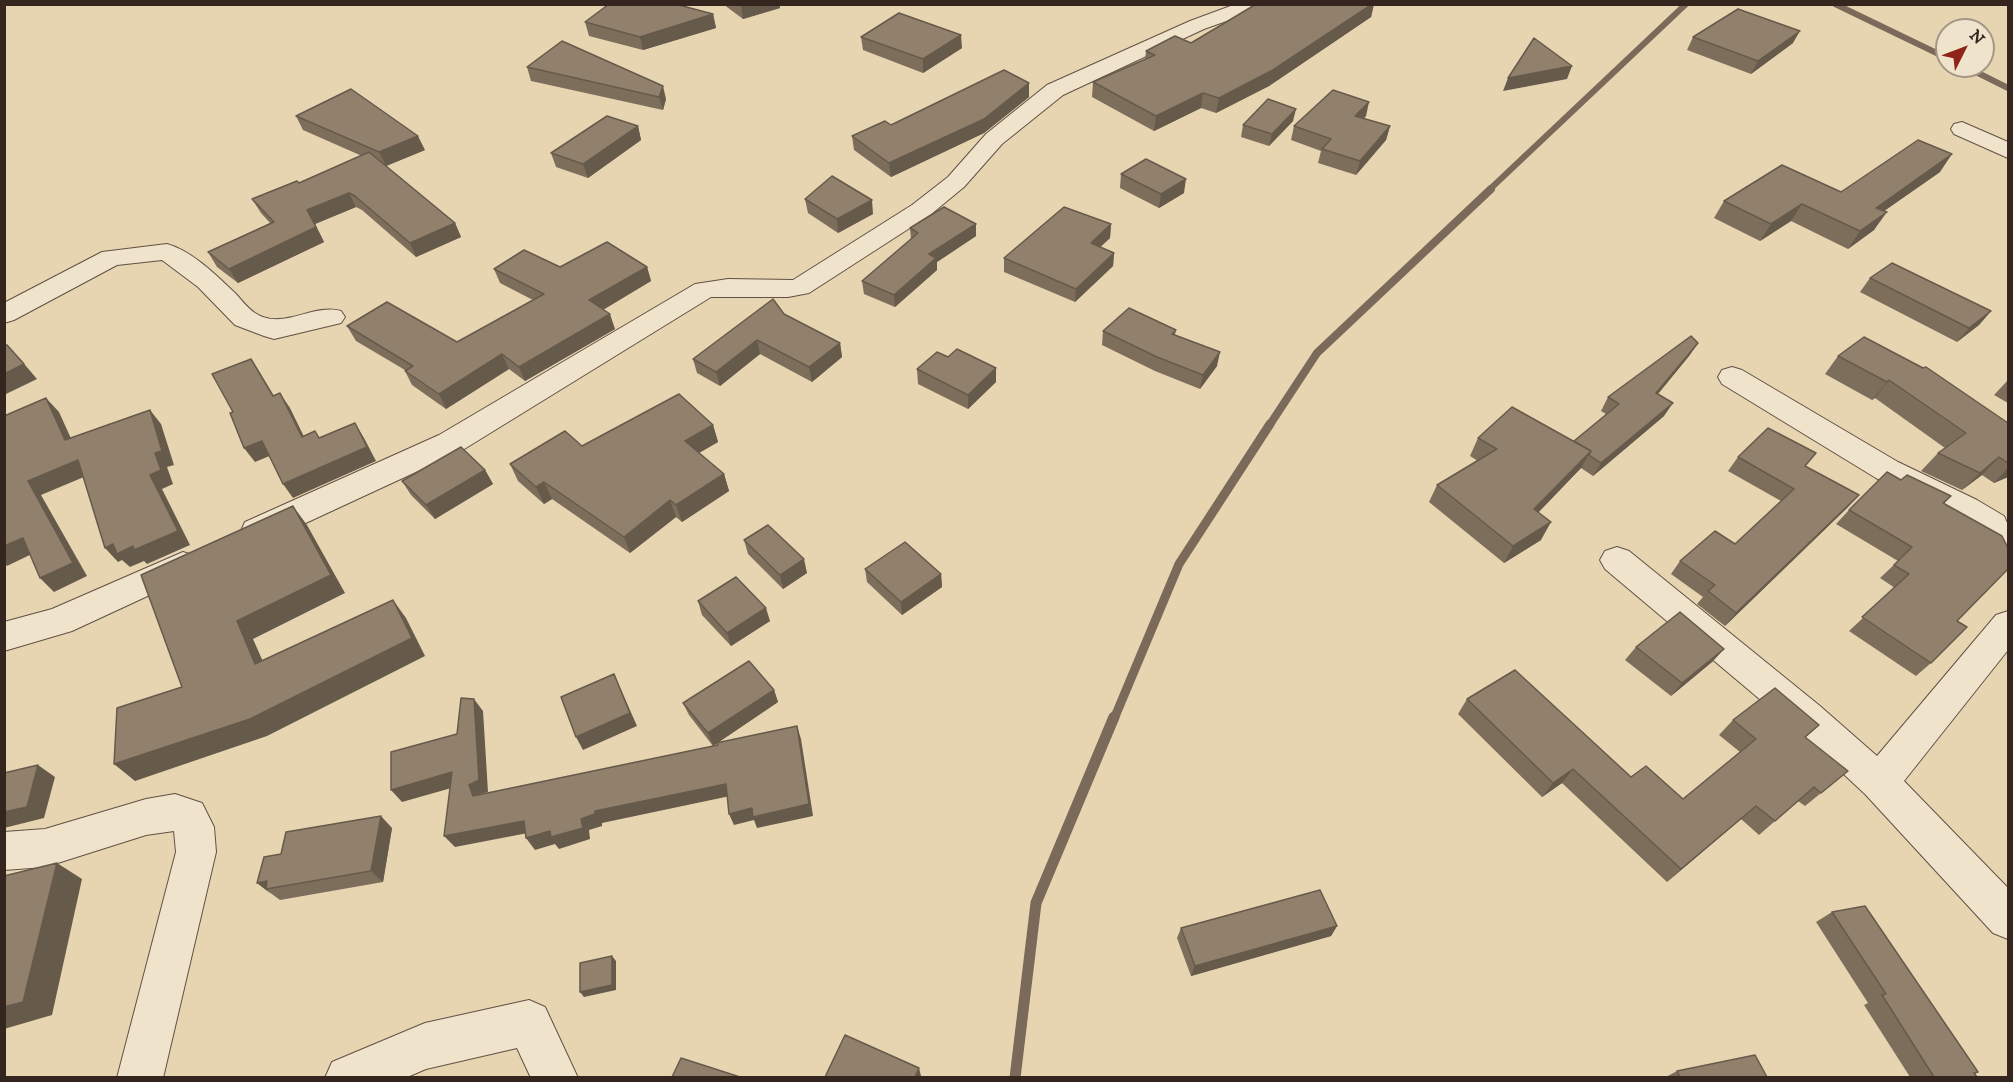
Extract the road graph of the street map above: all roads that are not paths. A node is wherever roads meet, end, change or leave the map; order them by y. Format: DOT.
graph roads {
  1 [pos="1256,4"];
  2 [pos="1962,129"];
  3 [pos="2008,151"];
  4 [pos="4,314"];
  5 [pos="331,317"];
  6 [pos="1732,377"];
  7 [pos="2008,553"];
  8 [pos="1617,560"];
  9 [pos="2008,625"];
  10 [pos="4,637"];
  11 [pos="1879,782"];
  12 [pos="4,851"];
  13 [pos="2008,918"];
  14 [pos="140,1077"];
  15 [pos="348,1077"];
  16 [pos="555,1077"];
  1 -- 10 [label="street"];
  2 -- 3 [label="street"];
  4 -- 5 [label="street"];
  6 -- 7 [label="street"];
  8 -- 11 [label="street"];
  9 -- 11 [label="street"];
  11 -- 13 [label="street"];
  12 -- 14 [label="street"];
  15 -- 16 [label="street"];
}
